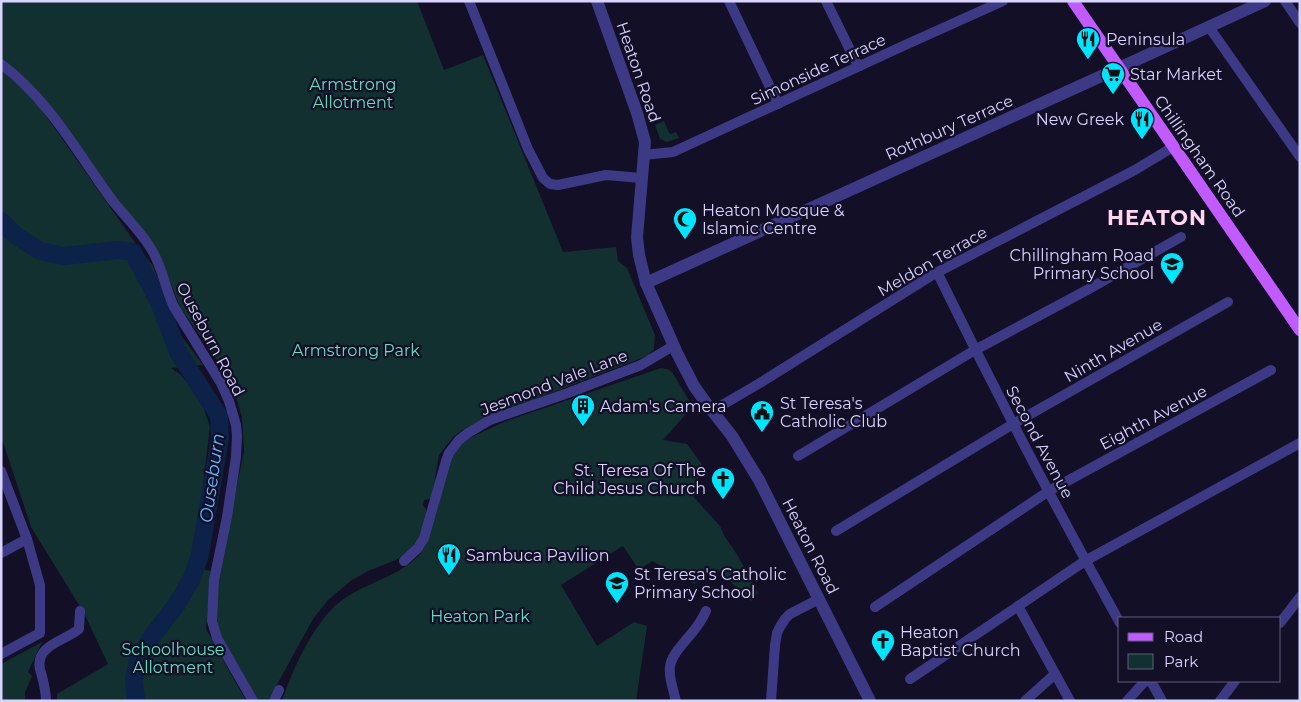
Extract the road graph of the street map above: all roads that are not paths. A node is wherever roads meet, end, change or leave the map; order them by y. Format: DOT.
graph roads {
  1 [pos="469,1"];
  2 [pos="597,1"];
  3 [pos="729,1"];
  4 [pos="826,1"];
  5 [pos="1003,1"];
  6 [pos="1073,1"];
  7 [pos="1265,1"];
  8 [pos="1285,1"];
  9 [pos="1300,23"];
  10 [pos="1209,27"];
  11 [pos="1,64"];
  12 [pos="860,66"];
  13 [pos="1119,68"];
  14 [pos="778,104"];
  15 [pos="1173,147"];
  16 [pos="644,155"];
  17 [pos="1300,156"];
  18 [pos="641,178"];
  19 [pos="1181,237"];
  20 [pos="936,272"];
  21 [pos="646,282"];
  22 [pos="1228,302"];
  23 [pos="1300,330"];
  24 [pos="673,346"];
  25 [pos="975,350"];
  26 [pos="1271,370"];
  27 [pos="712,411"];
  28 [pos="1013,424"];
  29 [pos="1300,443"];
  30 [pos="798,456"];
  31 [pos="1,471"];
  32 [pos="1049,491"];
  33 [pos="836,531"];
  34 [pos="27,539"];
  35 [pos="1,553"];
  36 [pos="404,560"];
  37 [pos="1085,562"];
  38 [pos="1300,597"];
  39 [pos="819,599"];
  40 [pos="1018,606"];
  41 [pos="875,608"];
  42 [pos="80,611"];
  43 [pos="706,611"];
  44 [pos="1118,620"];
  45 [pos="1281,622"];
  46 [pos="1,654"];
  47 [pos="1055,674"];
  48 [pos="910,679"];
  49 [pos="1146,682"];
  50 [pos="1150,682"];
  51 [pos="1234,682"];
  52 [pos="280,690"];
  53 [pos="46,701"];
  54 [pos="253,701"];
  55 [pos="274,701"];
  56 [pos="676,701"];
  57 [pos="771,701"];
  58 [pos="870,701"];
  59 [pos="1024,701"];
  60 [pos="1070,701"];
  61 [pos="1127,701"];
  62 [pos="1162,701"];
  63 [pos="1220,701"];
  1 -- 18 [label="street"];
  2 -- 16 [label="street, Heaton Road"];
  3 -- 14 [label="street"];
  4 -- 12 [label="street"];
  5 -- 12 [label="street, Simonside Terrace"];
  6 -- 13 [label="main road, Chillingham Road"];
  7 -- 10 [label="street, Rothbury Terrace"];
  8 -- 9 [label="street"];
  10 -- 13 [label="street, Rothbury Terrace"];
  10 -- 17 [label="street"];
  11 -- 54 [label="street, Ouseburn Road"];
  12 -- 14 [label="street, Simonside Terrace"];
  13 -- 15 [label="main road, Chillingham Road"];
  13 -- 21 [label="street, Rothbury Terrace"];
  14 -- 16 [label="street, Simonside Terrace"];
  15 -- 20 [label="street, Meldon Terrace"];
  15 -- 23 [label="main road, Chillingham Road"];
  16 -- 18 [label="street, Heaton Road"];
  18 -- 21 [label="street, Heaton Road"];
  19 -- 25 [label="street"];
  20 -- 25 [label="street, Second Avenue"];
  20 -- 27 [label="street, Meldon Terrace"];
  21 -- 24 [label="street, Heaton Road"];
  22 -- 28 [label="street, Ninth Avenue"];
  24 -- 27 [label="street, Heaton Road"];
  24 -- 36 [label="street, Jesmond Vale Lane"];
  25 -- 28 [label="street, Second Avenue"];
  25 -- 30 [label="street"];
  26 -- 32 [label="street, Eighth Avenue"];
  27 -- 39 [label="street, Heaton Road"];
  28 -- 32 [label="street, Second Avenue"];
  28 -- 33 [label="street, Ninth Avenue"];
  29 -- 37 [label="street"];
  31 -- 34 [label="street"];
  32 -- 37 [label="street, Second Avenue"];
  32 -- 41 [label="street, Eighth Avenue"];
  34 -- 35 [label="street"];
  34 -- 46 [label="street"];
  37 -- 40 [label="street"];
  37 -- 44 [label="street, Second Avenue"];
  38 -- 45 [label="street"];
  39 -- 57 [label="street"];
  39 -- 58 [label="street, Heaton Road"];
  40 -- 47 [label="street"];
  40 -- 48 [label="street"];
  42 -- 53 [label="street"];
  43 -- 56 [label="street"];
  47 -- 59 [label="street"];
  47 -- 60 [label="street"];
  49 -- 61 [label="street"];
  50 -- 62 [label="street"];
  51 -- 63 [label="street"];
  52 -- 55 [label="street"];
}
